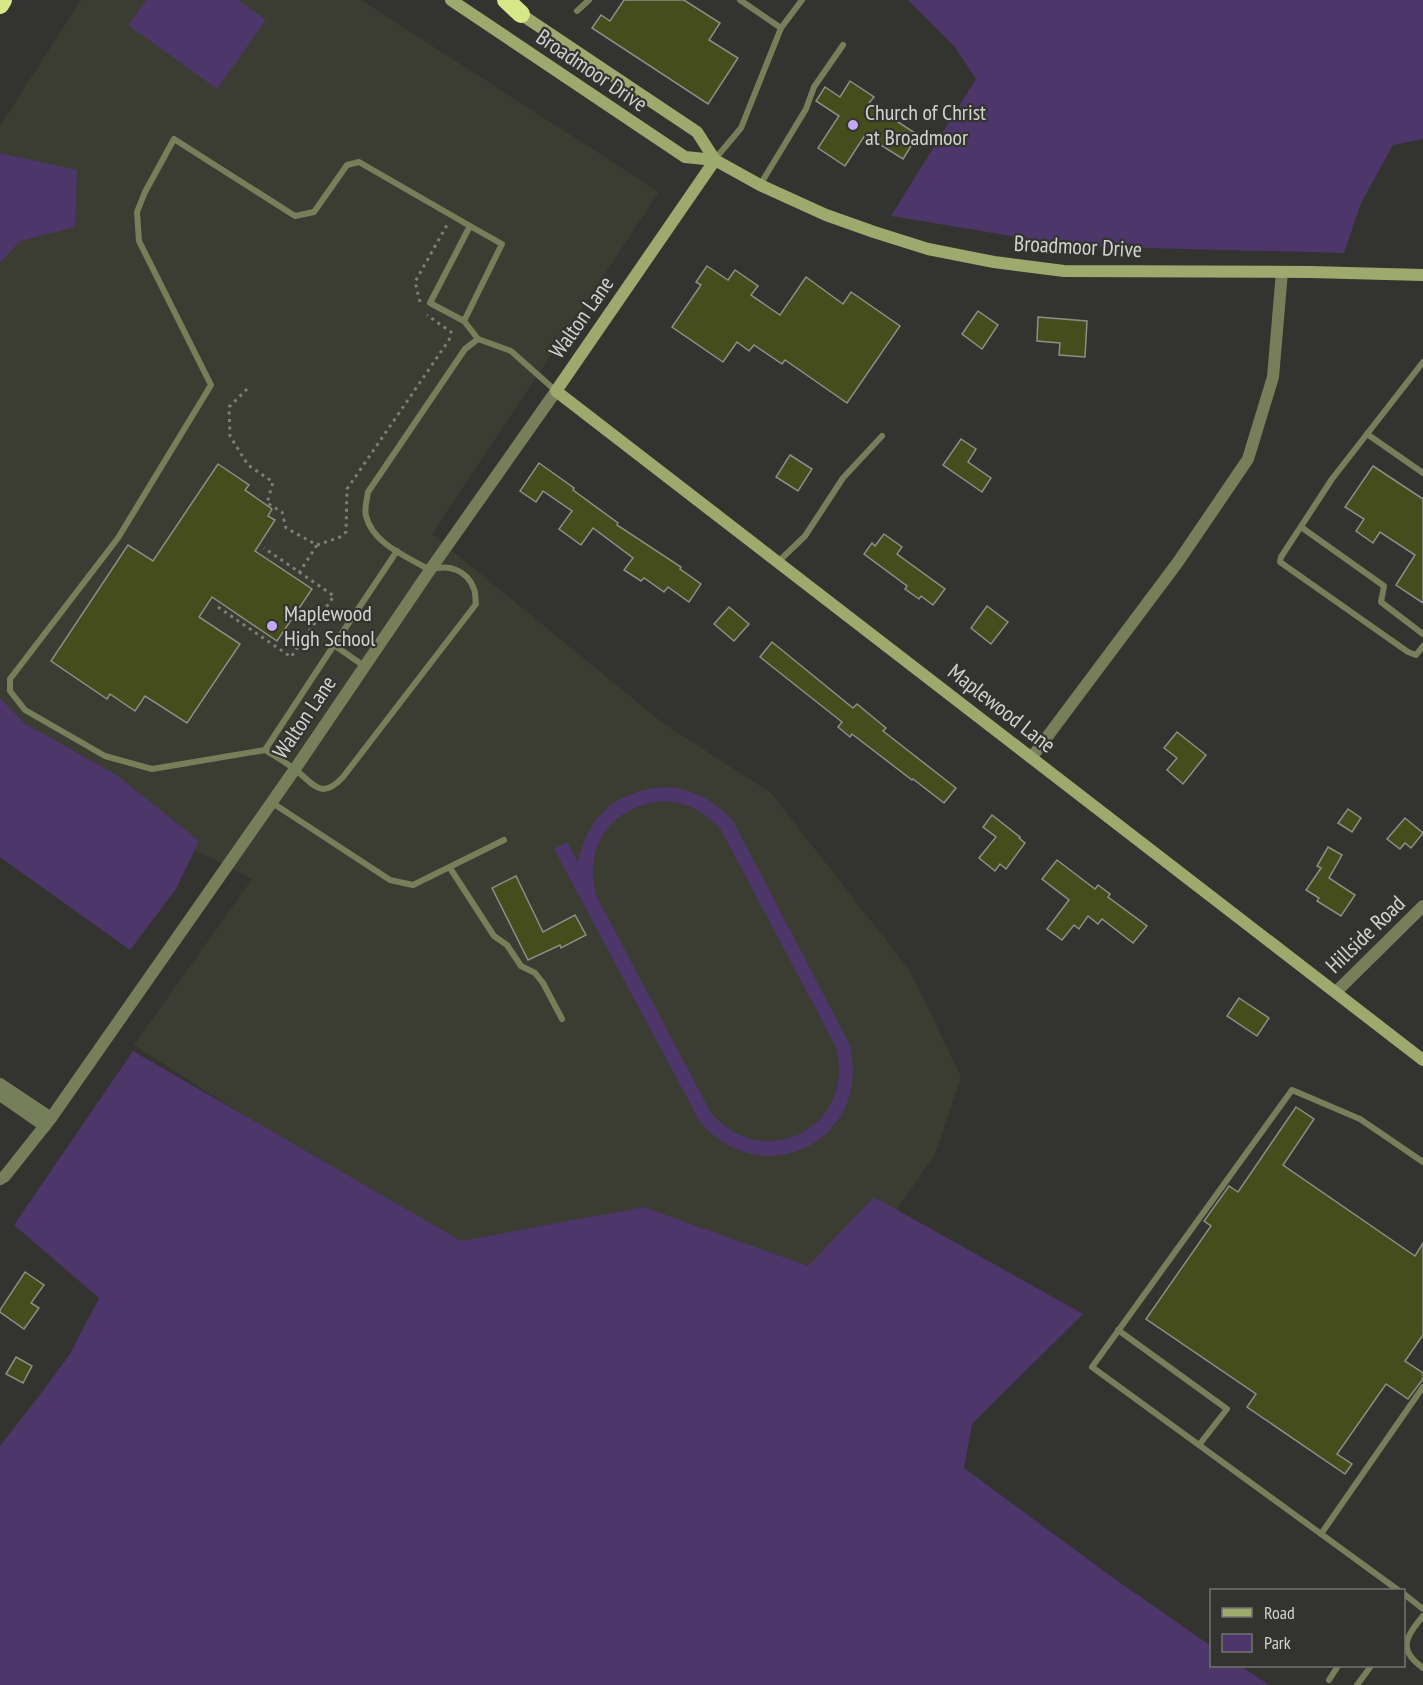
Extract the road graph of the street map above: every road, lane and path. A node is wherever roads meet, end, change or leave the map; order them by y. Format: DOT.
graph roads {
  1 [pos="3,0"];
  2 [pos="451,0"];
  3 [pos="500,0"];
  4 [pos="506,0"];
  5 [pos="589,0"];
  6 [pos="740,0"];
  7 [pos="802,0"];
  8 [pos="0,5"];
  9 [pos="577,11"];
  10 [pos="521,14"];
  11 [pos="782,28"];
  12 [pos="843,45"];
  13 [pos="715,160"];
  14 [pos="760,185"];
  15 [pos="444,221"];
  16 [pos="470,226"];
  17 [pos="1282,272"];
  18 [pos="1423,275"];
  19 [pos="464,321"];
  20 [pos="478,339"];
  21 [pos="1423,362"];
  22 [pos="247,389"];
  23 [pos="556,391"];
  24 [pos="1367,434"];
  25 [pos="882,436"];
  26 [pos="1423,473"];
  27 [pos="1301,527"];
  28 [pos="317,545"];
  29 [pos="264,548"];
  30 [pos="398,551"];
  31 [pos="778,562"];
  32 [pos="430,570"];
  33 [pos="299,573"];
  34 [pos="218,607"];
  35 [pos="1423,634"];
  36 [pos="334,645"];
  37 [pos="1423,646"];
  38 [pos="364,666"];
  39 [pos="266,750"];
  40 [pos="1032,758"];
  41 [pos="295,769"];
  42 [pos="271,801"];
  43 [pos="504,840"];
  44 [pos="450,868"];
  45 [pos="1423,906"];
  46 [pos="1336,992"];
  47 [pos="562,1019"];
  48 [pos="1423,1060"];
  49 [pos="0,1084"];
  50 [pos="0,1095"];
  51 [pos="48,1122"];
  52 [pos="1423,1162"];
  53 [pos="2,1179"];
  54 [pos="1118,1330"];
  55 [pos="1423,1387"];
  56 [pos="1199,1445"];
  57 [pos="1321,1534"];
  58 [pos="1389,1584"];
  59 [pos="1386,1589"];
  60 [pos="1396,1589"];
  61 [pos="1405,1595"];
  62 [pos="1423,1609"];
  63 [pos="1423,1616"];
  64 [pos="1405,1643"];
  65 [pos="1337,1667"];
  66 [pos="1370,1667"];
  67 [pos="1423,1668"];
  68 [pos="1329,1680"];
  69 [pos="1357,1685"];
  1 -- 8 [label="highway"];
  2 -- 13 [label="street, Broadmoor Drive"];
  3 -- 10 [label="street, Broadmoor Drive"];
  4 -- 10 [label="highway"];
  5 -- 9 [label="lane"];
  6 -- 11 [label="lane"];
  7 -- 11 [label="lane"];
  10 -- 13 [label="street, Broadmoor Drive"];
  11 -- 13 [label="lane"];
  12 -- 14 [label="lane"];
  13 -- 14 [label="street, Broadmoor Drive"];
  13 -- 23 [label="street, Walton Lane"];
  14 -- 17 [label="street, Broadmoor Drive"];
  15 -- 28 [label="path"];
  16 -- 19 [label="lane"];
  16 -- 19 [label="lane"];
  16 -- 39 [label="lane"];
  17 -- 18 [label="street, Broadmoor Drive"];
  17 -- 40 [label="street"];
  19 -- 20 [label="lane"];
  20 -- 23 [label="lane"];
  20 -- 30 [label="lane"];
  21 -- 24 [label="lane"];
  22 -- 28 [label="path"];
  23 -- 31 [label="street, Maplewood Lane"];
  23 -- 32 [label="street, Walton Lane"];
  24 -- 26 [label="lane"];
  24 -- 27 [label="lane"];
  25 -- 31 [label="lane"];
  27 -- 35 [label="lane"];
  27 -- 37 [label="lane"];
  28 -- 33 [label="path"];
  29 -- 33 [label="path"];
  30 -- 32 [label="lane"];
  30 -- 36 [label="lane"];
  31 -- 40 [label="street, Maplewood Lane"];
  32 -- 38 [label="street, Walton Lane"];
  32 -- 41 [label="lane"];
  33 -- 34 [label="path"];
  36 -- 38 [label="lane"];
  36 -- 39 [label="lane"];
  38 -- 41 [label="street, Walton Lane"];
  39 -- 41 [label="lane"];
  40 -- 46 [label="street, Maplewood Lane"];
  41 -- 42 [label="street, Walton Lane"];
  42 -- 44 [label="lane"];
  42 -- 51 [label="street, Walton Lane"];
  43 -- 44 [label="lane"];
  44 -- 47 [label="lane"];
  45 -- 46 [label="street, Hillside Road"];
  46 -- 48 [label="street, Maplewood Lane"];
  49 -- 51 [label="street"];
  50 -- 51 [label="street"];
  51 -- 53 [label="street, Walton Lane"];
  52 -- 54 [label="lane"];
  54 -- 56 [label="lane"];
  54 -- 56 [label="lane"];
  55 -- 57 [label="lane"];
  56 -- 57 [label="lane"];
  57 -- 58 [label="lane"];
  58 -- 59 [label="lane"];
  58 -- 60 [label="lane"];
  61 -- 62 [label="lane"];
  63 -- 64 [label="lane"];
  64 -- 67 [label="lane"];
  65 -- 68 [label="lane"];
  66 -- 69 [label="lane"];
}
